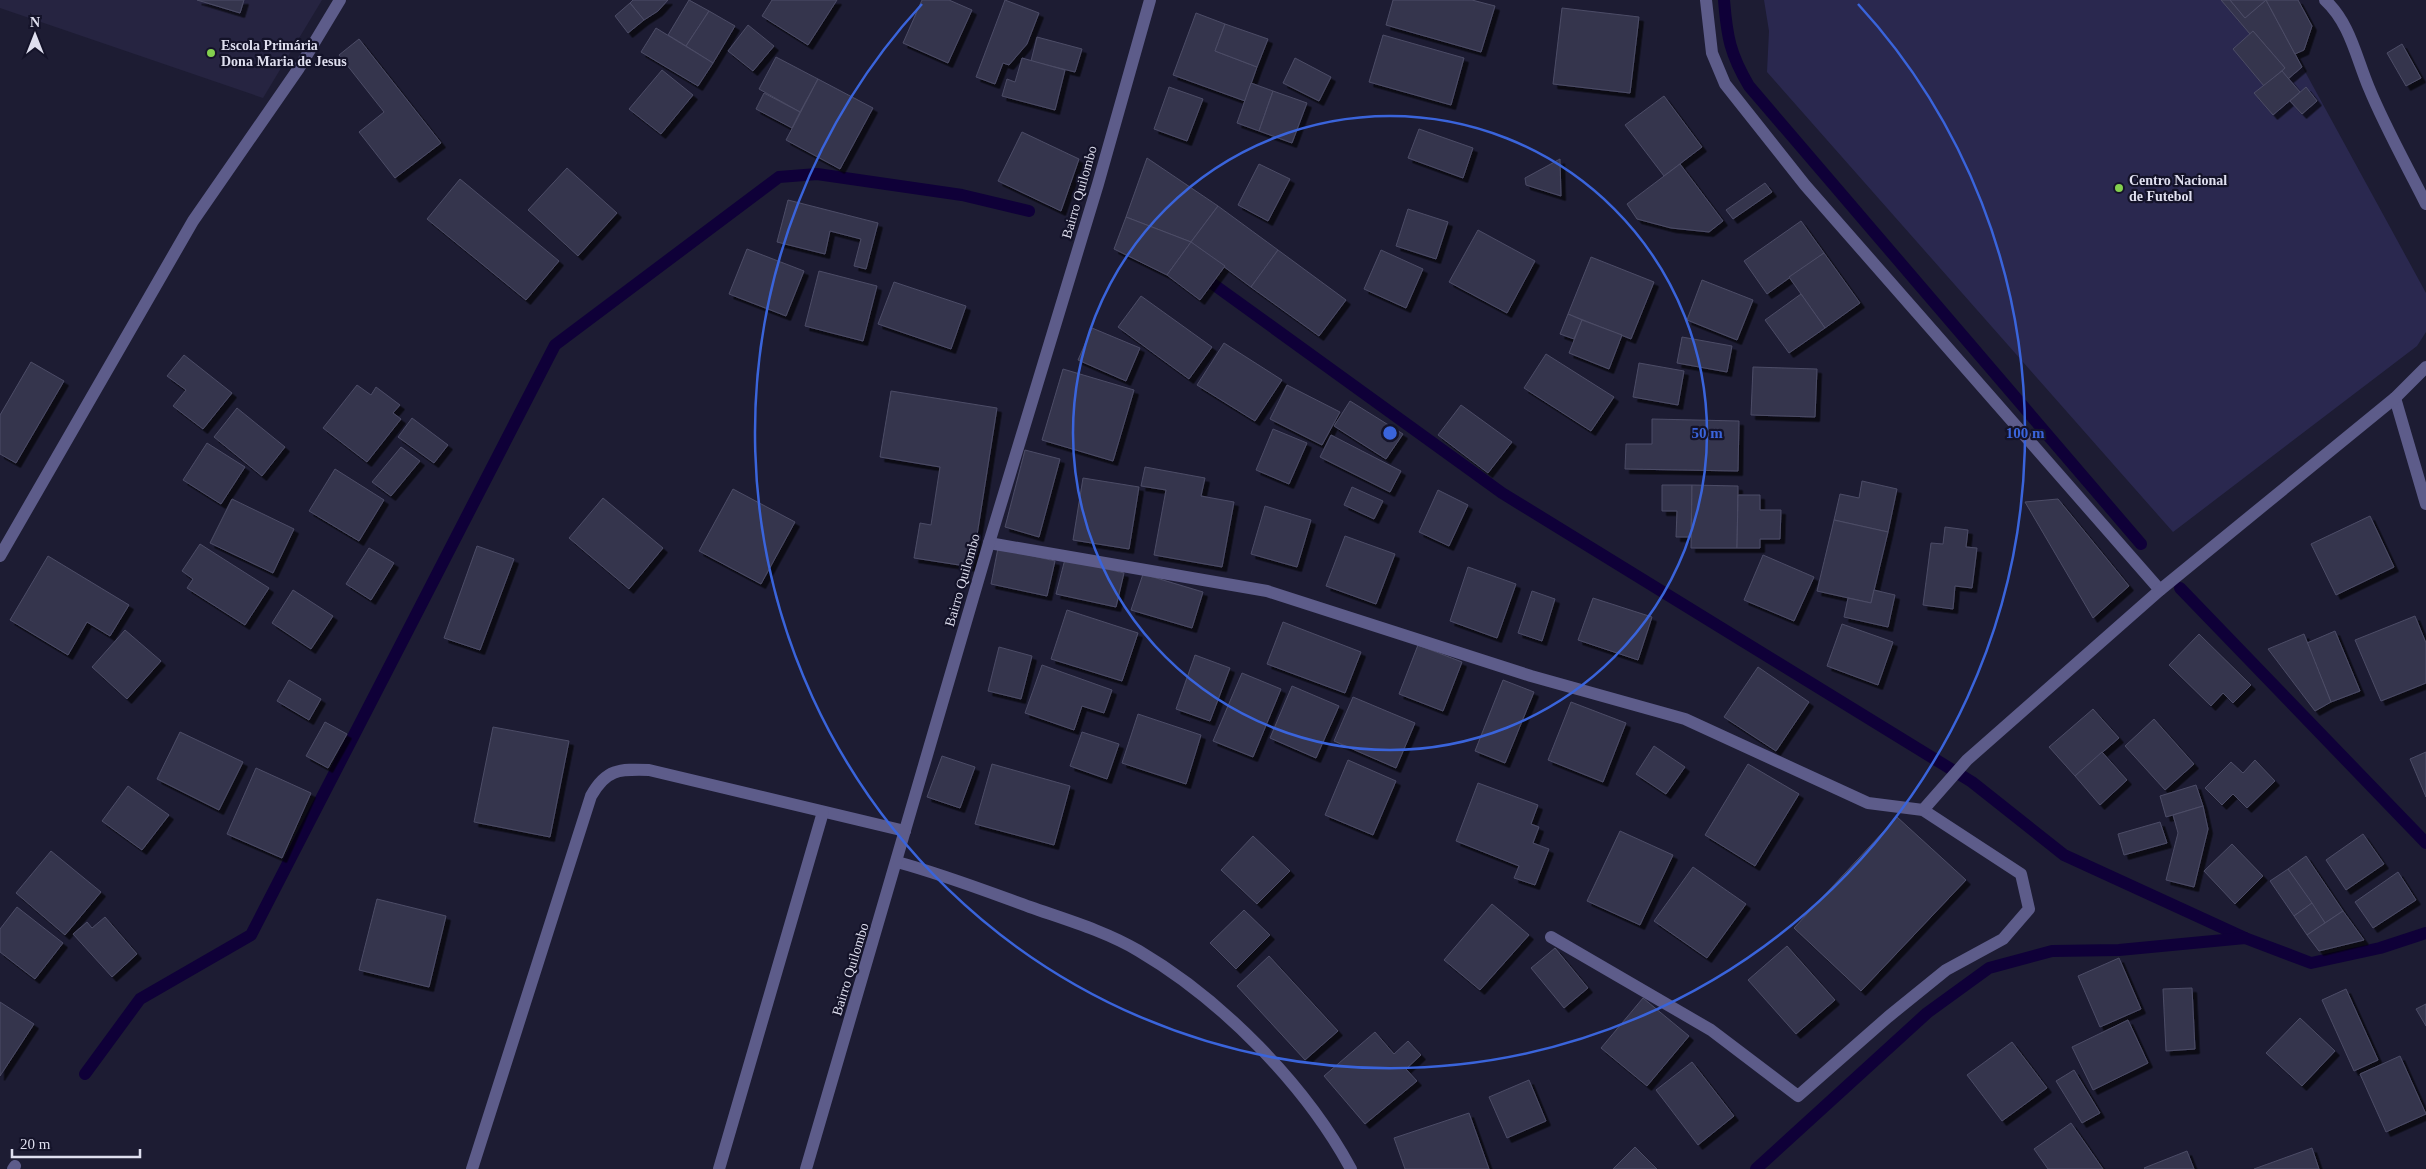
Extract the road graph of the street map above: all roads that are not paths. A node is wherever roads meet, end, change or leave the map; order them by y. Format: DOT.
graph roads {
  1 [pos="340,0"];
  2 [pos="1150,0"];
  3 [pos="1706,0"];
  4 [pos="2325,0"];
  5 [pos="2426,204"];
  6 [pos="2426,367"];
  7 [pos="2395,398"];
  8 [pos="2426,504"];
  9 [pos="988,543"];
  10 [pos="0,556"];
  11 [pos="2160,590"];
  12 [pos="1923,810"];
  13 [pos="823,812"];
  14 [pos="905,831"];
  15 [pos="897,862"];
  16 [pos="1551,937"];
  17 [pos="472,1169"];
  18 [pos="719,1169"];
  19 [pos="806,1169"];
  20 [pos="1351,1169"];
  1 -- 10 [label="street"];
  2 -- 9 [label="street, Bairro Quilombo"];
  3 -- 11 [label="street"];
  4 -- 5 [label="street"];
  6 -- 7 [label="street"];
  7 -- 8 [label="street"];
  7 -- 11 [label="street"];
  9 -- 12 [label="street"];
  9 -- 14 [label="street, Bairro Quilombo"];
  11 -- 12 [label="street"];
  12 -- 16 [label="street"];
  13 -- 14 [label="street"];
  13 -- 17 [label="street"];
  13 -- 18 [label="street"];
  14 -- 15 [label="street, Bairro Quilombo"];
  15 -- 19 [label="street, Bairro Quilombo"];
  15 -- 20 [label="street"];
}
